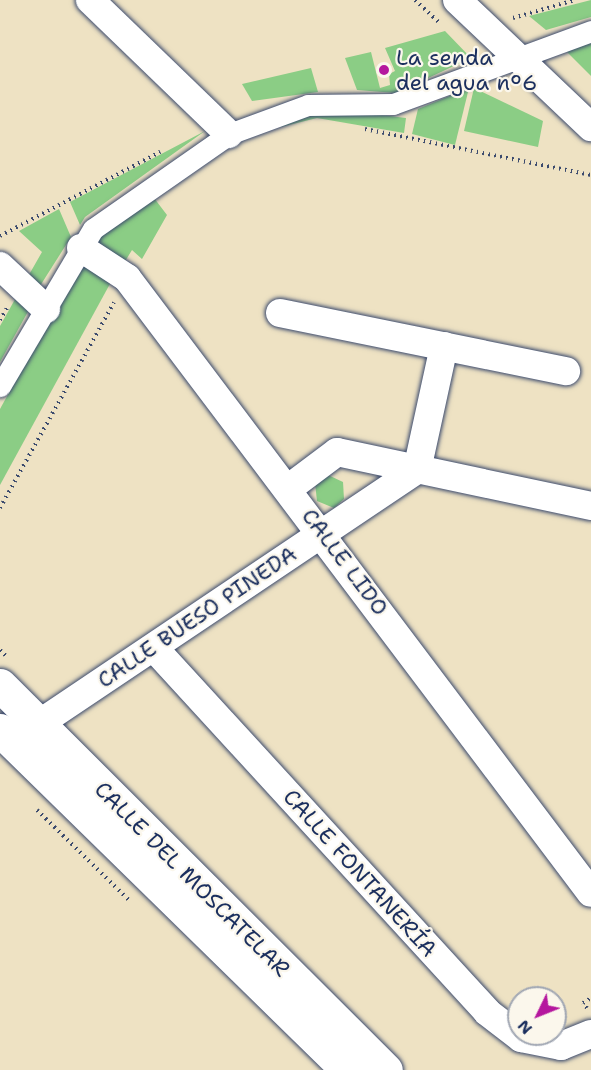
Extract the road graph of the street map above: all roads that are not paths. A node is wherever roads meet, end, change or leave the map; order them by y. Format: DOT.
graph roads {
  1 [pos="90,0"];
  2 [pos="457,0"];
  3 [pos="591,31"];
  4 [pos="516,56"];
  5 [pos="591,127"];
  6 [pos="229,134"];
  7 [pos="81,248"];
  8 [pos="0,266"];
  9 [pos="46,309"];
  10 [pos="280,313"];
  11 [pos="444,346"];
  12 [pos="566,371"];
  13 [pos="0,386"];
  14 [pos="417,470"];
  15 [pos="289,488"];
  16 [pos="591,506"];
  17 [pos="322,531"];
  18 [pos="154,648"];
  19 [pos="0,686"];
  20 [pos="37,725"];
  21 [pos="0,730"];
  22 [pos="591,892"];
  23 [pos="591,1034"];
  24 [pos="347,1070"];
  25 [pos="386,1070"];
  1 -- 6 [label="street"];
  2 -- 4 [label="street"];
  3 -- 4 [label="street"];
  4 -- 5 [label="street"];
  4 -- 6 [label="street"];
  6 -- 7 [label="street"];
  7 -- 9 [label="street"];
  7 -- 15 [label="street, CALLE LIDO"];
  8 -- 9 [label="street"];
  9 -- 13 [label="street"];
  10 -- 11 [label="street"];
  11 -- 12 [label="street"];
  11 -- 14 [label="street"];
  14 -- 15 [label="street"];
  14 -- 16 [label="street"];
  14 -- 17 [label="street, CALLE BUESO PINEDA"];
  15 -- 17 [label="street, CALLE LIDO"];
  17 -- 18 [label="street, CALLE BUESO PINEDA"];
  17 -- 22 [label="street, CALLE LIDO"];
  18 -- 20 [label="street, CALLE BUESO PINEDA"];
  18 -- 23 [label="street, CALLE FONTANERÍA"];
  19 -- 20 [label="street, CALLE DEL MOSCATELAR"];
  20 -- 25 [label="street, CALLE DEL MOSCATELAR"];
  21 -- 24 [label="street, CALLE DEL MOSCATELAR"];
}
